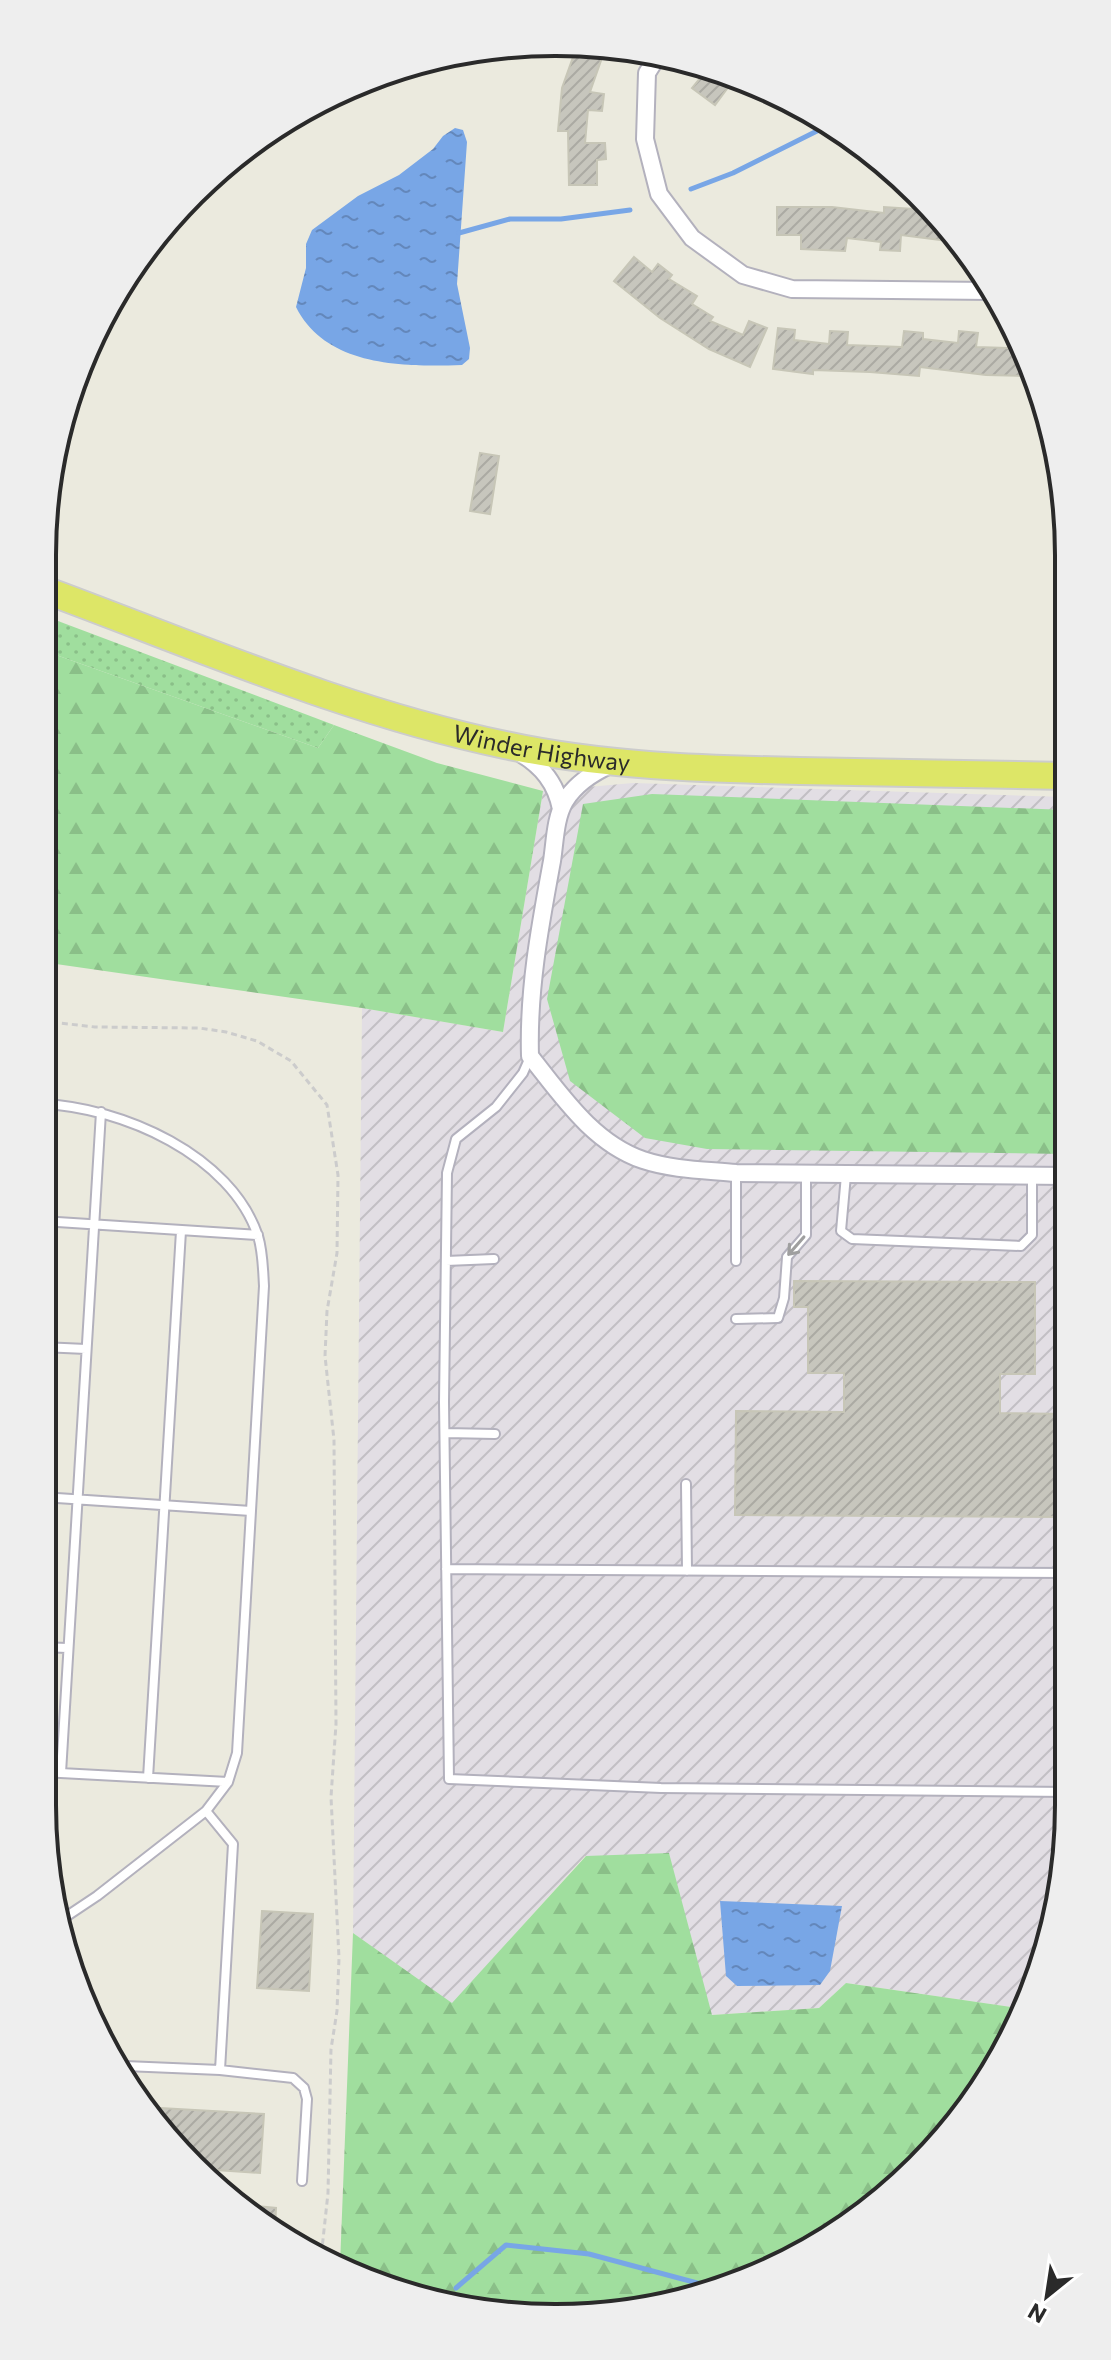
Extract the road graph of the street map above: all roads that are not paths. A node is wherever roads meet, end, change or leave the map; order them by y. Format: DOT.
graph roads {
  1 [pos="652,66"];
  2 [pos="979,291"];
  3 [pos="56,594"];
  4 [pos="508,746"];
  5 [pos="614,763"];
  6 [pos="1055,776"];
  7 [pos="561,809"];
  8 [pos="530,1056"];
  9 [pos="56,1106"];
  10 [pos="101,1112"];
  11 [pos="806,1172"];
  12 [pos="846,1172"];
  13 [pos="736,1173"];
  14 [pos="1032,1175"];
  15 [pos="1055,1176"];
  16 [pos="56,1222"];
  17 [pos="94,1224"];
  18 [pos="181,1231"];
  19 [pos="258,1235"];
  20 [pos="494,1259"];
  21 [pos="446,1261"];
  22 [pos="736,1261"];
  23 [pos="736,1319"];
  24 [pos="56,1348"];
  25 [pos="86,1349"];
  26 [pos="446,1433"];
  27 [pos="495,1434"];
  28 [pos="686,1484"];
  29 [pos="56,1498"];
  30 [pos="77,1499"];
  31 [pos="164,1506"];
  32 [pos="251,1511"];
  33 [pos="446,1569"];
  34 [pos="687,1571"];
  35 [pos="1055,1573"];
  36 [pos="56,1648"];
  37 [pos="67,1648"];
  38 [pos="56,1773"];
  39 [pos="61,1773"];
  40 [pos="148,1778"];
  41 [pos="228,1782"];
  42 [pos="1055,1792"];
  43 [pos="206,1811"];
  44 [pos="69,1915"];
  45 [pos="130,2066"];
  46 [pos="220,2070"];
  47 [pos="302,2181"];
  1 -- 2 [label="street"];
  3 -- 4 [label="main road, Winder Highway"];
  4 -- 5 [label="main road, Winder Highway"];
  4 -- 7 [label="street"];
  5 -- 6 [label="main road, Winder Highway"];
  5 -- 7 [label="street"];
  7 -- 8 [label="street"];
  8 -- 13 [label="street"];
  8 -- 21 [label="lane"];
  9 -- 10 [label="lane"];
  10 -- 17 [label="lane"];
  10 -- 19 [label="lane"];
  11 -- 12 [label="street"];
  11 -- 13 [label="street"];
  11 -- 23 [label="lane, one-way"];
  12 -- 14 [label="street"];
  12 -- 14 [label="lane"];
  13 -- 22 [label="lane"];
  14 -- 15 [label="street"];
  16 -- 17 [label="lane"];
  17 -- 18 [label="lane"];
  17 -- 25 [label="lane"];
  18 -- 19 [label="lane"];
  18 -- 31 [label="lane"];
  19 -- 32 [label="lane"];
  20 -- 21 [label="lane"];
  21 -- 26 [label="lane"];
  24 -- 25 [label="lane"];
  25 -- 30 [label="lane"];
  26 -- 27 [label="lane"];
  26 -- 33 [label="lane"];
  28 -- 34 [label="lane"];
  29 -- 30 [label="lane"];
  30 -- 31 [label="lane"];
  30 -- 37 [label="lane"];
  31 -- 32 [label="lane"];
  31 -- 40 [label="lane"];
  32 -- 41 [label="lane"];
  33 -- 34 [label="lane"];
  33 -- 42 [label="lane"];
  34 -- 35 [label="lane"];
  36 -- 37 [label="lane"];
  37 -- 39 [label="lane"];
  38 -- 39 [label="lane"];
  39 -- 40 [label="lane"];
  40 -- 41 [label="lane"];
  41 -- 43 [label="lane"];
  43 -- 44 [label="lane"];
  43 -- 46 [label="lane"];
  45 -- 46 [label="lane"];
  46 -- 47 [label="lane"];
}
